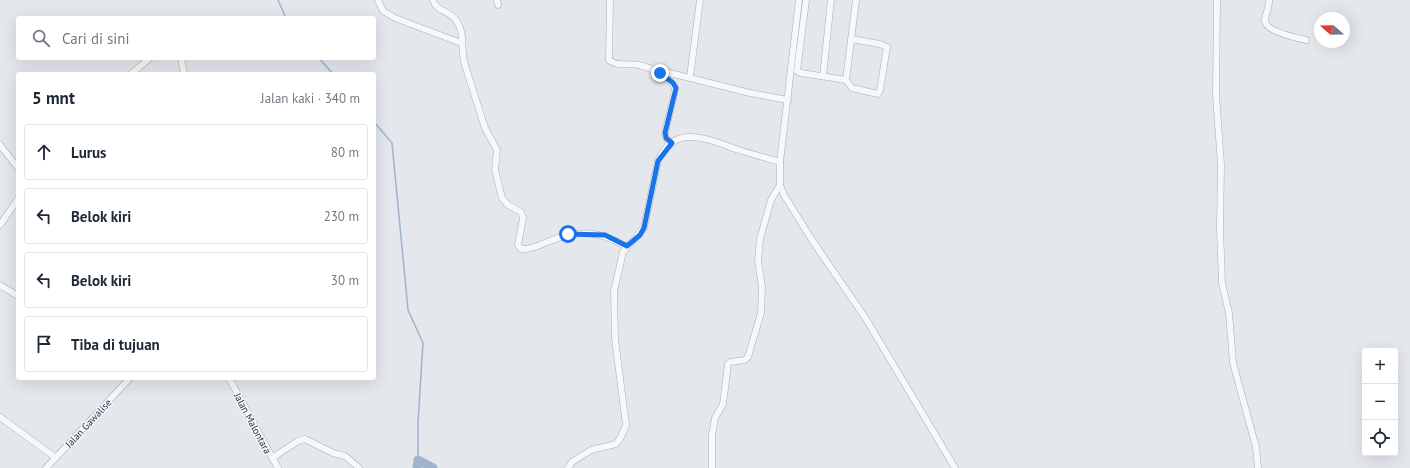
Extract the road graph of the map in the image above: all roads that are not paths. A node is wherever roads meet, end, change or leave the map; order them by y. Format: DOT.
graph roads {
  1 [pos="378,0"];
  2 [pos="433,0"];
  3 [pos="610,0"];
  4 [pos="700,0"];
  5 [pos="799,0"];
  6 [pos="806,0"];
  7 [pos="831,0"];
  8 [pos="856,0"];
  9 [pos="1217,0"];
  10 [pos="1270,0"];
  11 [pos="851,39"];
  12 [pos="1306,40"];
  13 [pos="461,43"];
  14 [pos="148,60"];
  15 [pos="181,60"];
  16 [pos="133,72"];
  17 [pos="184,72"];
  18 [pos="660,73"];
  19 [pos="823,76"];
  20 [pos="690,77"];
  21 [pos="846,80"];
  22 [pos="788,100"];
  23 [pos="672,143"];
  24 [pos="0,145"];
  25 [pos="780,162"];
  26 [pos="16,165"];
  27 [pos="780,185"];
  28 [pos="16,202"];
  29 [pos="0,225"];
  30 [pos="627,246"];
  31 [pos="0,285"];
  32 [pos="16,295"];
  33 [pos="128,380"];
  34 [pos="230,380"];
  35 [pos="0,417"];
  36 [pos="56,458"];
  37 [pos="272,458"];
  38 [pos="46,468"];
  39 [pos="278,468"];
  40 [pos="359,468"];
  41 [pos="568,468"];
  42 [pos="712,468"];
  43 [pos="955,468"];
  44 [pos="1258,468"];
  1 -- 13 [label="street"];
  2 -- 13 [label="street"];
  3 -- 18 [label="street"];
  4 -- 20 [label="street"];
  5 -- 22 [label="street"];
  6 -- 19 [label="street"];
  7 -- 19 [label="street"];
  8 -- 11 [label="street"];
  9 -- 44 [label="street"];
  10 -- 12 [label="street"];
  11 -- 21 [label="street"];
  11 -- 21 [label="street"];
  13 -- 30 [label="street"];
  14 -- 16 [label="street"];
  15 -- 17 [label="street"];
  18 -- 20 [label="street"];
  18 -- 23 [label="street"];
  19 -- 21 [label="street"];
  20 -- 22 [label="street"];
  22 -- 25 [label="street"];
  23 -- 25 [label="street"];
  23 -- 30 [label="street"];
  24 -- 26 [label="street"];
  25 -- 27 [label="street"];
  27 -- 42 [label="street"];
  27 -- 43 [label="street"];
  28 -- 29 [label="street"];
  30 -- 41 [label="street"];
  31 -- 32 [label="street"];
  33 -- 36 [label="street, Jalan Gawalise"];
  34 -- 37 [label="street, Jalan Malontara"];
  35 -- 36 [label="street"];
  36 -- 38 [label="street, Jalan Gawalise"];
  37 -- 39 [label="street, Jalan Malontara"];
  37 -- 40 [label="street"];
}
